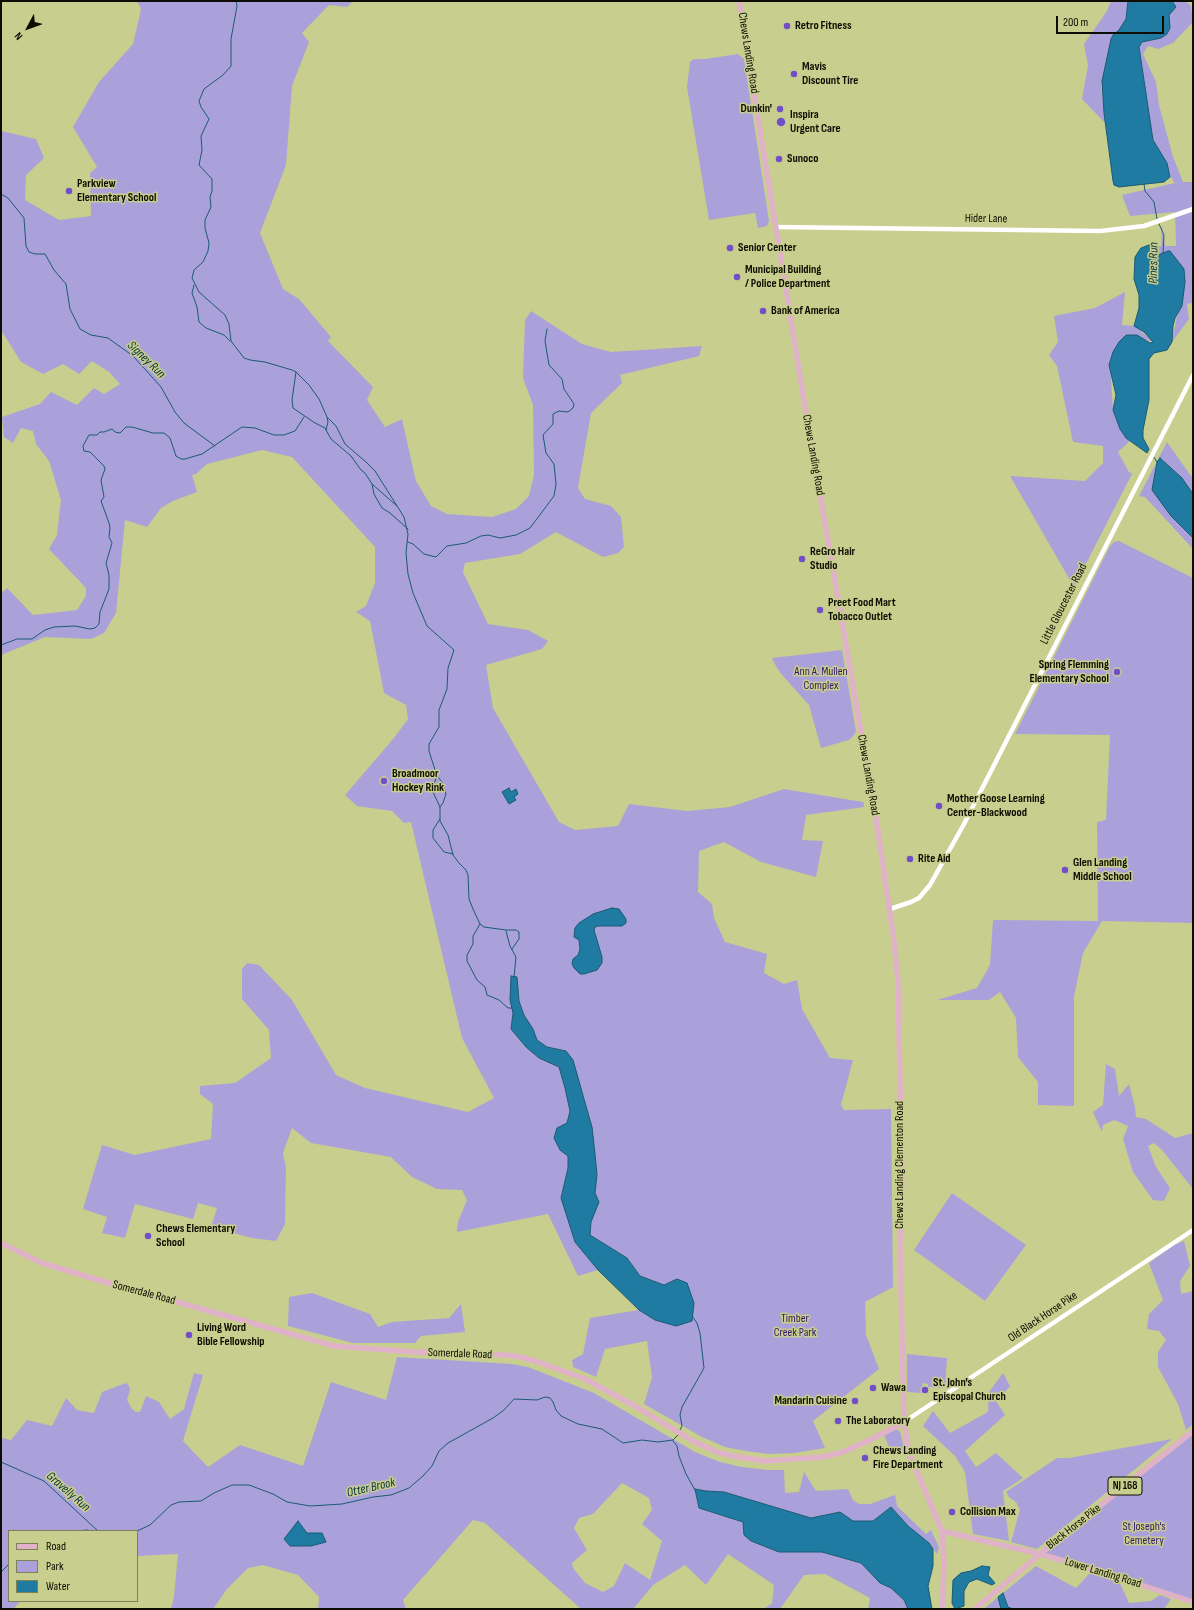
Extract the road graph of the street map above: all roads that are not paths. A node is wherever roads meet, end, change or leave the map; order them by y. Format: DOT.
graph roads {
  1 [pos="739,1"];
  2 [pos="1193,210"];
  3 [pos="775,227"];
  4 [pos="1193,375"];
  5 [pos="890,909"];
  6 [pos="1193,1230"];
  7 [pos="1,1243"];
  8 [pos="904,1422"];
  9 [pos="1193,1431"];
  10 [pos="942,1531"];
  11 [pos="1040,1554"];
  12 [pos="1193,1602"];
  13 [pos="942,1609"];
  14 [pos="975,1609"];
  1 -- 3 [label="main road, Chews Landing Road"];
  2 -- 3 [label="street, Hider Lane"];
  3 -- 5 [label="main road, Chews Landing Road"];
  4 -- 5 [label="street, Little Gloucester Road"];
  5 -- 8 [label="main road, Chews Landing Clementon Road"];
  6 -- 8 [label="street, Old Black Horse Pike"];
  7 -- 8 [label="main road, Somerdale Road"];
  8 -- 10 [label="main road"];
  9 -- 11 [label="main road, Black Horse Pike / NJ 168"];
  10 -- 11 [label="main road, Lower Landing Road"];
  10 -- 13 [label="main road"];
  11 -- 12 [label="main road, Lower Landing Road"];
  11 -- 14 [label="main road, Black Horse Pike / NJ 168"];
}
